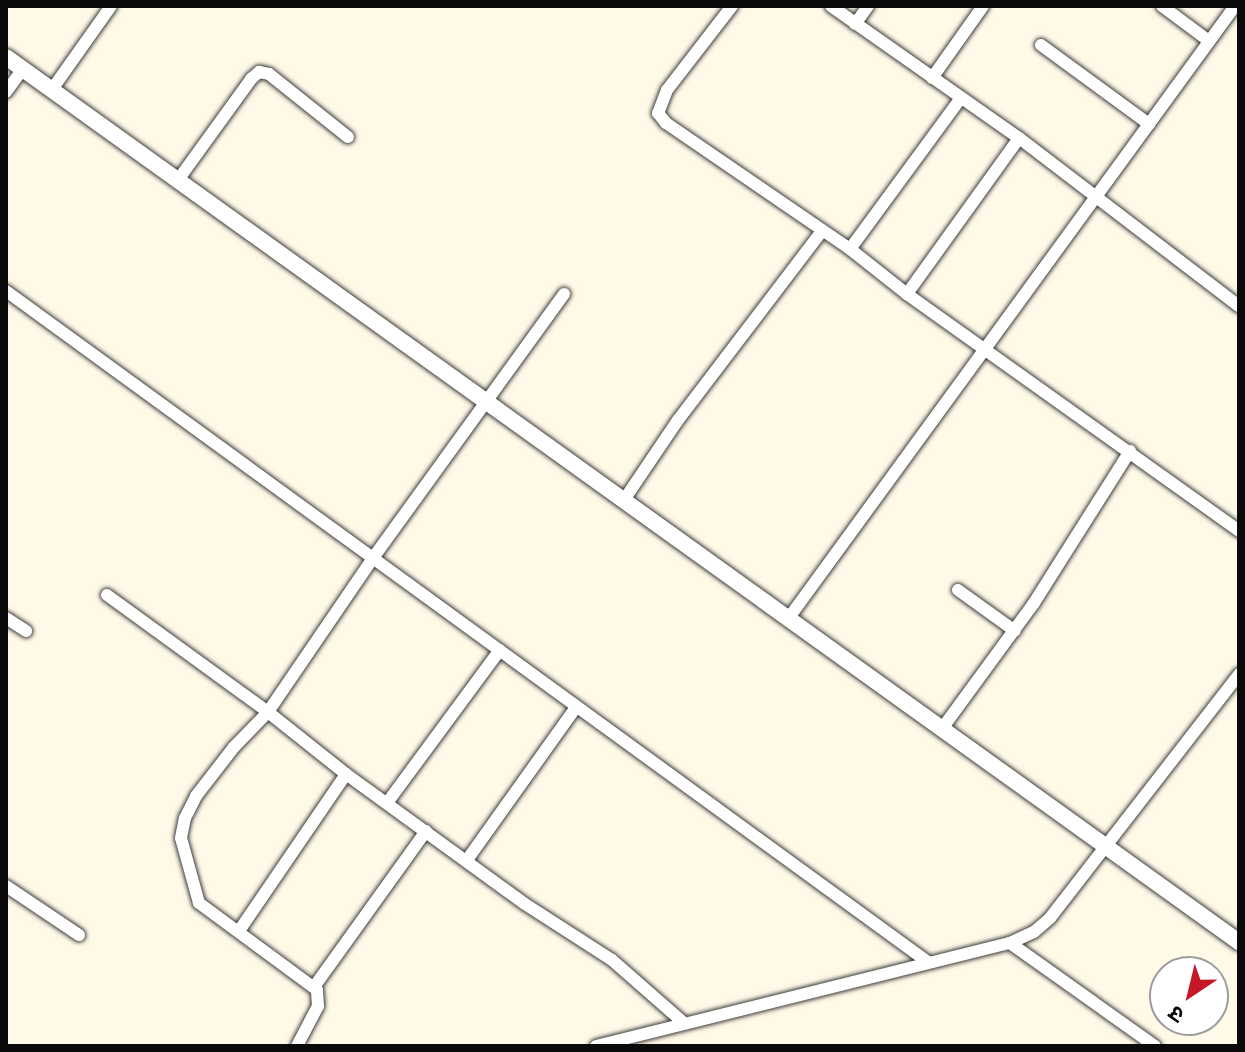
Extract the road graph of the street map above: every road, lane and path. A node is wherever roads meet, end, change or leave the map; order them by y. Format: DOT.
graph roads {
  1 [pos="111,6"];
  2 [pos="732,6"];
  3 [pos="831,6"];
  4 [pos="868,6"];
  5 [pos="983,6"];
  6 [pos="1162,6"];
  7 [pos="1235,6"];
  8 [pos="855,24"];
  9 [pos="1209,41"];
  10 [pos="1041,45"];
  11 [pos="6,57"];
  12 [pos="23,69"];
  13 [pos="932,78"];
  14 [pos="53,88"];
  15 [pos="6,92"];
  16 [pos="960,99"];
  17 [pos="1149,124"];
  18 [pos="348,137"];
  19 [pos="1019,138"];
  20 [pos="178,180"];
  21 [pos="1096,197"];
  22 [pos="822,231"];
  23 [pos="850,249"];
  24 [pos="6,291"];
  25 [pos="564,294"];
  26 [pos="907,294"];
  27 [pos="1239,306"];
  28 [pos="985,350"];
  29 [pos="486,401"];
  30 [pos="1130,451"];
  31 [pos="624,500"];
  32 [pos="1239,531"];
  33 [pos="373,558"];
  34 [pos="958,590"];
  35 [pos="107,595"];
  36 [pos="6,618"];
  37 [pos="788,619"];
  38 [pos="26,631"];
  39 [pos="1015,631"];
  40 [pos="500,650"];
  41 [pos="1239,674"];
  42 [pos="576,707"];
  43 [pos="268,712"];
  44 [pos="941,730"];
  45 [pos="346,774"];
  46 [pos="387,803"];
  47 [pos="426,831"];
  48 [pos="1104,846"];
  49 [pos="467,860"];
  50 [pos="6,886"];
  51 [pos="239,931"];
  52 [pos="79,935"];
  53 [pos="1239,942"];
  54 [pos="1010,943"];
  55 [pos="928,962"];
  56 [pos="314,987"];
  57 [pos="684,1023"];
  58 [pos="297,1046"];
  59 [pos="596,1046"];
  60 [pos="1155,1046"];
  1 -- 14 [label="street"];
  2 -- 22 [label="street"];
  3 -- 8 [label="street"];
  4 -- 8 [label="street"];
  5 -- 13 [label="street"];
  6 -- 9 [label="street"];
  7 -- 9 [label="street"];
  8 -- 13 [label="street"];
  9 -- 17 [label="street"];
  10 -- 17 [label="street"];
  11 -- 12 [label="street"];
  12 -- 14 [label="street"];
  12 -- 15 [label="street"];
  13 -- 16 [label="street"];
  14 -- 20 [label="street"];
  16 -- 19 [label="street"];
  16 -- 23 [label="street"];
  17 -- 21 [label="street"];
  18 -- 20 [label="street"];
  19 -- 21 [label="street"];
  19 -- 26 [label="street"];
  20 -- 29 [label="street"];
  21 -- 27 [label="street"];
  21 -- 28 [label="street"];
  22 -- 23 [label="street"];
  22 -- 31 [label="street"];
  23 -- 26 [label="street"];
  24 -- 33 [label="street"];
  25 -- 29 [label="street"];
  26 -- 28 [label="street"];
  28 -- 30 [label="street"];
  28 -- 37 [label="street"];
  29 -- 31 [label="street"];
  29 -- 33 [label="street"];
  30 -- 32 [label="street"];
  30 -- 39 [label="street"];
  31 -- 37 [label="street"];
  33 -- 40 [label="street"];
  33 -- 43 [label="street"];
  34 -- 39 [label="street"];
  35 -- 43 [label="street"];
  36 -- 38 [label="street"];
  37 -- 44 [label="street"];
  39 -- 44 [label="street"];
  40 -- 42 [label="street"];
  40 -- 46 [label="street"];
  41 -- 48 [label="street"];
  42 -- 49 [label="street"];
  42 -- 55 [label="street"];
  43 -- 45 [label="street"];
  43 -- 51 [label="street"];
  44 -- 48 [label="street"];
  45 -- 46 [label="street"];
  45 -- 51 [label="street"];
  46 -- 47 [label="street"];
  47 -- 49 [label="street"];
  47 -- 56 [label="street"];
  48 -- 53 [label="street"];
  48 -- 54 [label="street"];
  49 -- 57 [label="street"];
  50 -- 52 [label="street"];
  51 -- 56 [label="street"];
  54 -- 55 [label="street"];
  54 -- 60 [label="street"];
  55 -- 57 [label="street"];
  56 -- 58 [label="street"];
  57 -- 59 [label="street"];
}
